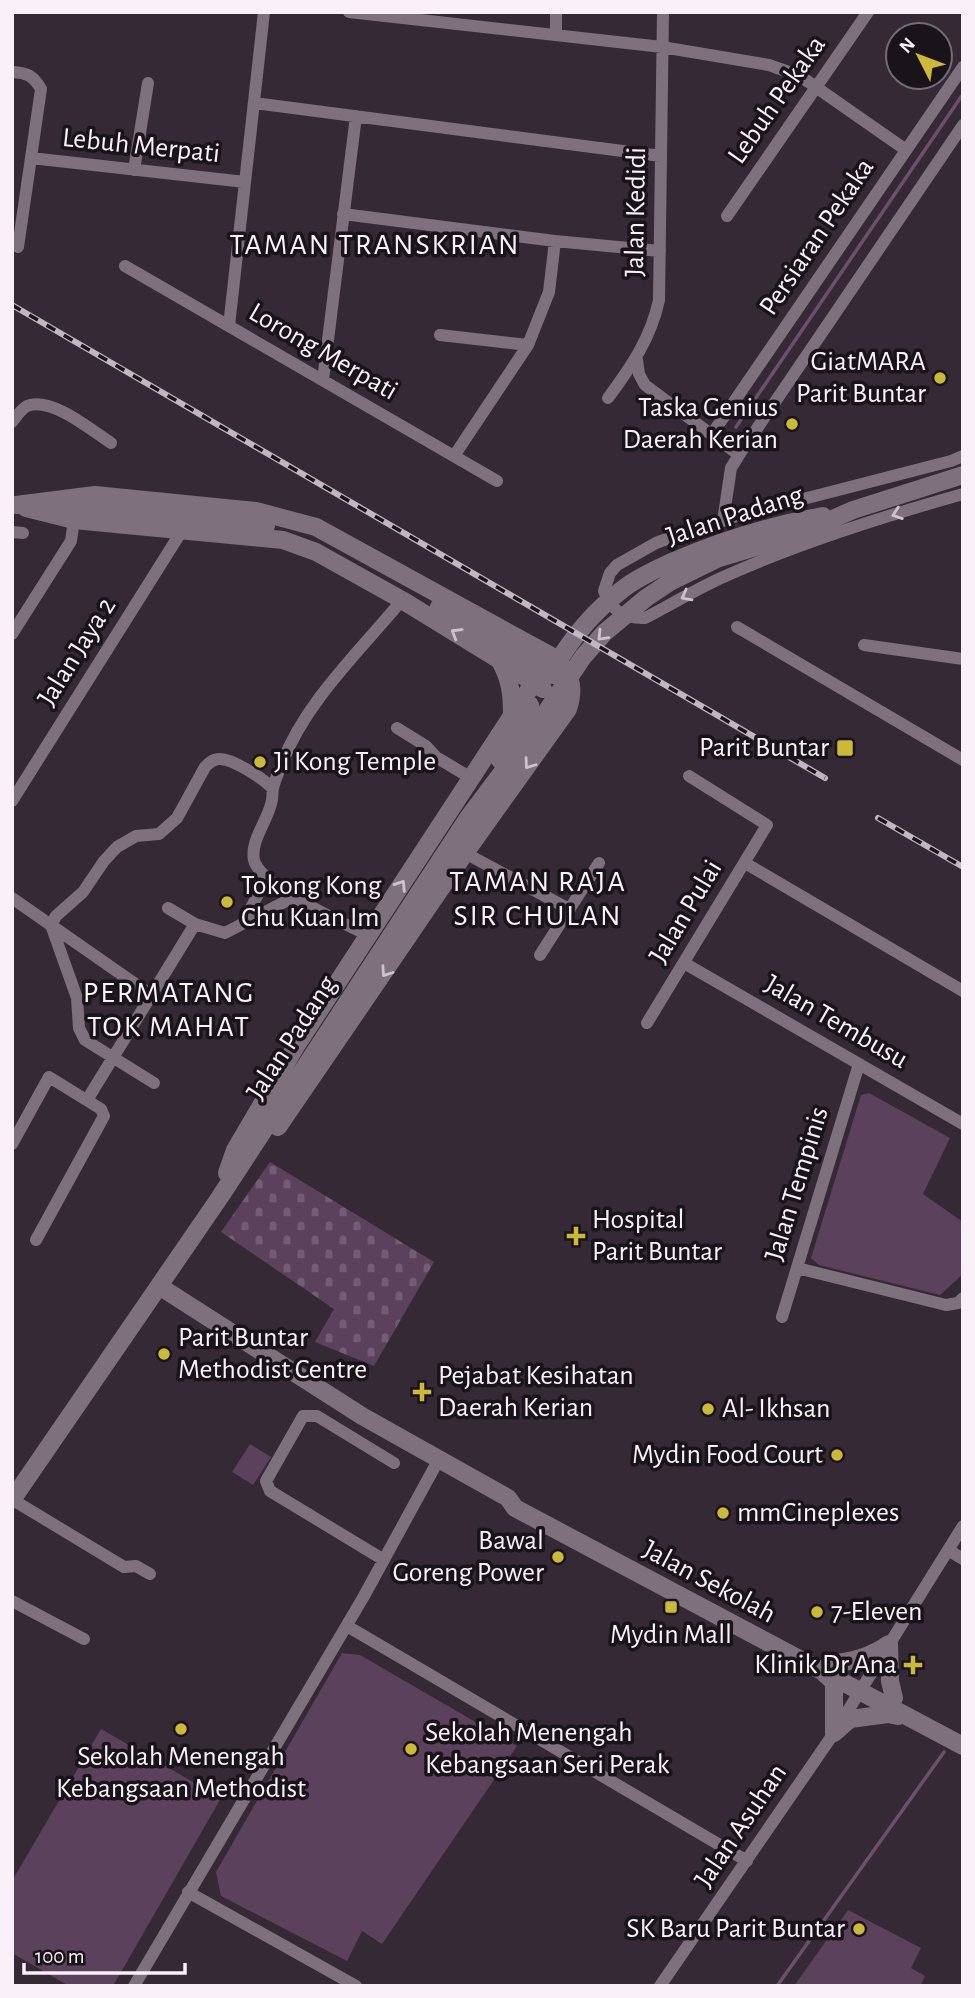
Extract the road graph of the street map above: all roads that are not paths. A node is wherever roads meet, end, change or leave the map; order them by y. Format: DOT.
graph roads {
  1 [pos="264,12"];
  2 [pos="556,12"];
  3 [pos="663,12"];
  4 [pos="868,12"];
  5 [pos="356,13"];
  6 [pos="453,18"];
  7 [pos="556,35"];
  8 [pos="662,47"];
  9 [pos="963,67"];
  10 [pos="12,72"];
  11 [pos="148,83"];
  12 [pos="816,87"];
  13 [pos="254,103"];
  14 [pos="356,116"];
  15 [pos="963,125"];
  16 [pos="906,150"];
  17 [pos="661,156"];
  18 [pos="31,158"];
  19 [pos="134,170"];
  20 [pos="245,181"];
  21 [pos="343,214"];
  22 [pos="727,216"];
  23 [pos="555,241"];
  24 [pos="18,247"];
  25 [pos="660,251"];
  26 [pos="125,266"];
  27 [pos="229,326"];
  28 [pos="440,335"];
  29 [pos="527,345"];
  30 [pos="637,360"];
  31 [pos="323,380"];
  32 [pos="608,398"];
  33 [pos="12,422"];
  34 [pos="712,434"];
  35 [pos="111,443"];
  36 [pos="738,455"];
  37 [pos="454,456"];
  38 [pos="963,456"];
  39 [pos="963,475"];
  40 [pos="497,481"];
  41 [pos="963,494"];
  42 [pos="14,505"];
  43 [pos="853,510"];
  44 [pos="74,520"];
  45 [pos="723,521"];
  46 [pos="183,529"];
  47 [pos="402,600"];
  48 [pos="583,625"];
  49 [pos="737,627"];
  50 [pos="12,634"];
  51 [pos="513,634"];
  52 [pos="493,638"];
  53 [pos="747,642"];
  54 [pos="764,643"];
  55 [pos="864,645"];
  56 [pos="498,659"];
  57 [pos="963,659"];
  58 [pos="550,674"];
  59 [pos="568,709"];
  60 [pos="512,714"];
  61 [pos="397,727"];
  62 [pos="963,760"];
  63 [pos="689,776"];
  64 [pos="471,778"];
  65 [pos="273,789"];
  66 [pos="12,801"];
  67 [pos="465,853"];
  68 [pos="599,863"];
  69 [pos="745,863"];
  70 [pos="266,878"];
  71 [pos="294,897"];
  72 [pos="12,898"];
  73 [pos="168,908"];
  74 [pos="569,909"];
  75 [pos="244,922"];
  76 [pos="51,925"];
  77 [pos="195,925"];
  78 [pos="368,935"];
  79 [pos="540,955"];
  80 [pos="684,963"];
  81 [pos="963,991"];
  82 [pos="151,995"];
  83 [pos="647,1023"];
  84 [pos="112,1057"];
  85 [pos="859,1064"];
  86 [pos="154,1083"];
  87 [pos="87,1100"];
  88 [pos="963,1124"];
  89 [pos="12,1144"];
  90 [pos="220,1197"];
  91 [pos="36,1240"];
  92 [pos="797,1268"];
  93 [pos="159,1286"];
  94 [pos="963,1298"];
  95 [pos="782,1317"];
  96 [pos="439,1459"];
  97 [pos="394,1463"];
  98 [pos="12,1500"];
  99 [pos="963,1526"];
  100 [pos="948,1550"];
  101 [pos="963,1559"];
  102 [pos="384,1560"];
  103 [pos="150,1574"];
  104 [pos="12,1601"];
  105 [pos="347,1626"];
  106 [pos="84,1639"];
  107 [pos="889,1644"];
  108 [pos="827,1669"];
  109 [pos="862,1688"];
  110 [pos="894,1699"];
  111 [pos="912,1719"];
  112 [pos="834,1733"];
  113 [pos="963,1735"];
  114 [pos="963,1746"];
  115 [pos="747,1861"];
  116 [pos="188,1892"];
  117 [pos="134,1986"];
  118 [pos="356,1986"];
  119 [pos="660,1986"];
  1 -- 13 [label="street"];
  2 -- 7 [label="street"];
  3 -- 8 [label="street, Jalan Kedidi"];
  4 -- 12 [label="street, Lebuh Pekaka"];
  5 -- 6 [label="street"];
  6 -- 7 [label="street"];
  7 -- 8 [label="street"];
  8 -- 12 [label="street"];
  8 -- 17 [label="street, Jalan Kedidi"];
  9 -- 16 [label="street, Persiaran Pekaka"];
  10 -- 18 [label="street"];
  11 -- 19 [label="street"];
  12 -- 16 [label="street"];
  12 -- 22 [label="street, Lebuh Pekaka"];
  13 -- 14 [label="street"];
  13 -- 20 [label="street"];
  14 -- 17 [label="street"];
  14 -- 21 [label="street"];
  15 -- 36 [label="street"];
  16 -- 34 [label="street, Persiaran Pekaka"];
  17 -- 25 [label="street, Jalan Kedidi"];
  18 -- 19 [label="street, Lebuh Merpati"];
  18 -- 24 [label="street"];
  19 -- 20 [label="street, Lebuh Merpati"];
  20 -- 27 [label="street"];
  21 -- 23 [label="street"];
  21 -- 31 [label="street"];
  23 -- 25 [label="street"];
  23 -- 29 [label="street"];
  25 -- 30 [label="street, Jalan Kedidi"];
  26 -- 27 [label="street, Lorong Merpati"];
  27 -- 31 [label="street, Lorong Merpati"];
  28 -- 29 [label="street"];
  29 -- 37 [label="street"];
  30 -- 32 [label="street, Jalan Kedidi"];
  30 -- 34 [label="street"];
  31 -- 37 [label="street, Lorong Merpati"];
  33 -- 35 [label="street"];
  34 -- 36 [label="street"];
  36 -- 45 [label="street"];
  37 -- 40 [label="street, Lorong Merpati"];
  38 -- 45 [label="street"];
  39 -- 43 [label="street, Jalan Padang"];
  41 -- 45 [label="street, one-way"];
  42 -- 44 [label="street"];
  42 -- 51 [label="street"];
  42 -- 52 [label="street"];
  43 -- 48 [label="street, Jalan Padang"];
  43 -- 58 [label="street, Jalan Padang, one-way"];
  44 -- 46 [label="street"];
  44 -- 50 [label="street"];
  46 -- 47 [label="street"];
  46 -- 66 [label="street, Jalan Jaya 2"];
  56 -- 47 [label="street, one-way"];
  47 -- 65 [label="street"];
  48 -- 52 [label="street"];
  48 -- 58 [label="street, Jalan Padang"];
  49 -- 54 [label="street"];
  51 -- 56 [label="street"];
  51 -- 58 [label="street"];
  52 -- 58 [label="street"];
  53 -- 54 [label="street"];
  54 -- 62 [label="street"];
  55 -- 57 [label="street"];
  56 -- 58 [label="street"];
  56 -- 60 [label="street"];
  58 -- 59 [label="street"];
  58 -- 59 [label="street"];
  58 -- 60 [label="street"];
  58 -- 90 [label="street, Jalan Padang"];
  59 -- 67 [label="street, one-way"];
  60 -- 64 [label="street"];
  61 -- 64 [label="street"];
  63 -- 69 [label="street, Jalan Pulai"];
  78 -- 64 [label="street, one-way"];
  65 -- 70 [label="street"];
  65 -- 76 [label="street"];
  67 -- 74 [label="street"];
  67 -- 90 [label="street, one-way"];
  68 -- 74 [label="street"];
  69 -- 80 [label="street, Jalan Pulai"];
  69 -- 81 [label="street"];
  70 -- 71 [label="street"];
  70 -- 75 [label="street"];
  71 -- 75 [label="street"];
  71 -- 78 [label="street"];
  72 -- 76 [label="street"];
  73 -- 77 [label="street"];
  74 -- 79 [label="street"];
  75 -- 77 [label="street"];
  76 -- 82 [label="street"];
  76 -- 84 [label="street"];
  77 -- 82 [label="street"];
  78 -- 90 [label="street"];
  80 -- 83 [label="street, Jalan Pulai"];
  80 -- 85 [label="street, Jalan Tembusu"];
  82 -- 84 [label="street"];
  84 -- 86 [label="street"];
  84 -- 87 [label="street"];
  85 -- 88 [label="street, Jalan Tembusu"];
  85 -- 92 [label="street, Jalan Tempinis"];
  87 -- 89 [label="street"];
  87 -- 91 [label="street"];
  90 -- 93 [label="street, Jalan Padang"];
  92 -- 94 [label="street"];
  92 -- 95 [label="street, Jalan Tempinis"];
  93 -- 96 [label="street, Jalan Sekolah"];
  93 -- 98 [label="street, Jalan Padang"];
  96 -- 102 [label="street"];
  96 -- 108 [label="street, Jalan Sekolah"];
  97 -- 102 [label="street"];
  98 -- 103 [label="street"];
  99 -- 100 [label="street, Jalan Asuhan"];
  100 -- 101 [label="street"];
  100 -- 107 [label="street, Jalan Asuhan"];
  102 -- 105 [label="street"];
  104 -- 106 [label="street"];
  105 -- 115 [label="street"];
  105 -- 116 [label="street"];
  107 -- 108 [label="street"];
  107 -- 109 [label="street, Jalan Asuhan"];
  107 -- 110 [label="street"];
  108 -- 109 [label="street, Jalan Sekolah"];
  108 -- 112 [label="street"];
  109 -- 110 [label="street, Jalan Sekolah"];
  109 -- 111 [label="street, Jalan Sekolah"];
  109 -- 112 [label="street, Jalan Asuhan"];
  110 -- 113 [label="street, Jalan Sekolah"];
  111 -- 112 [label="street"];
  111 -- 114 [label="street, Jalan Sekolah"];
  112 -- 115 [label="street, Jalan Asuhan"];
  115 -- 119 [label="street, Jalan Asuhan"];
  116 -- 117 [label="street"];
  116 -- 118 [label="street"];
}
